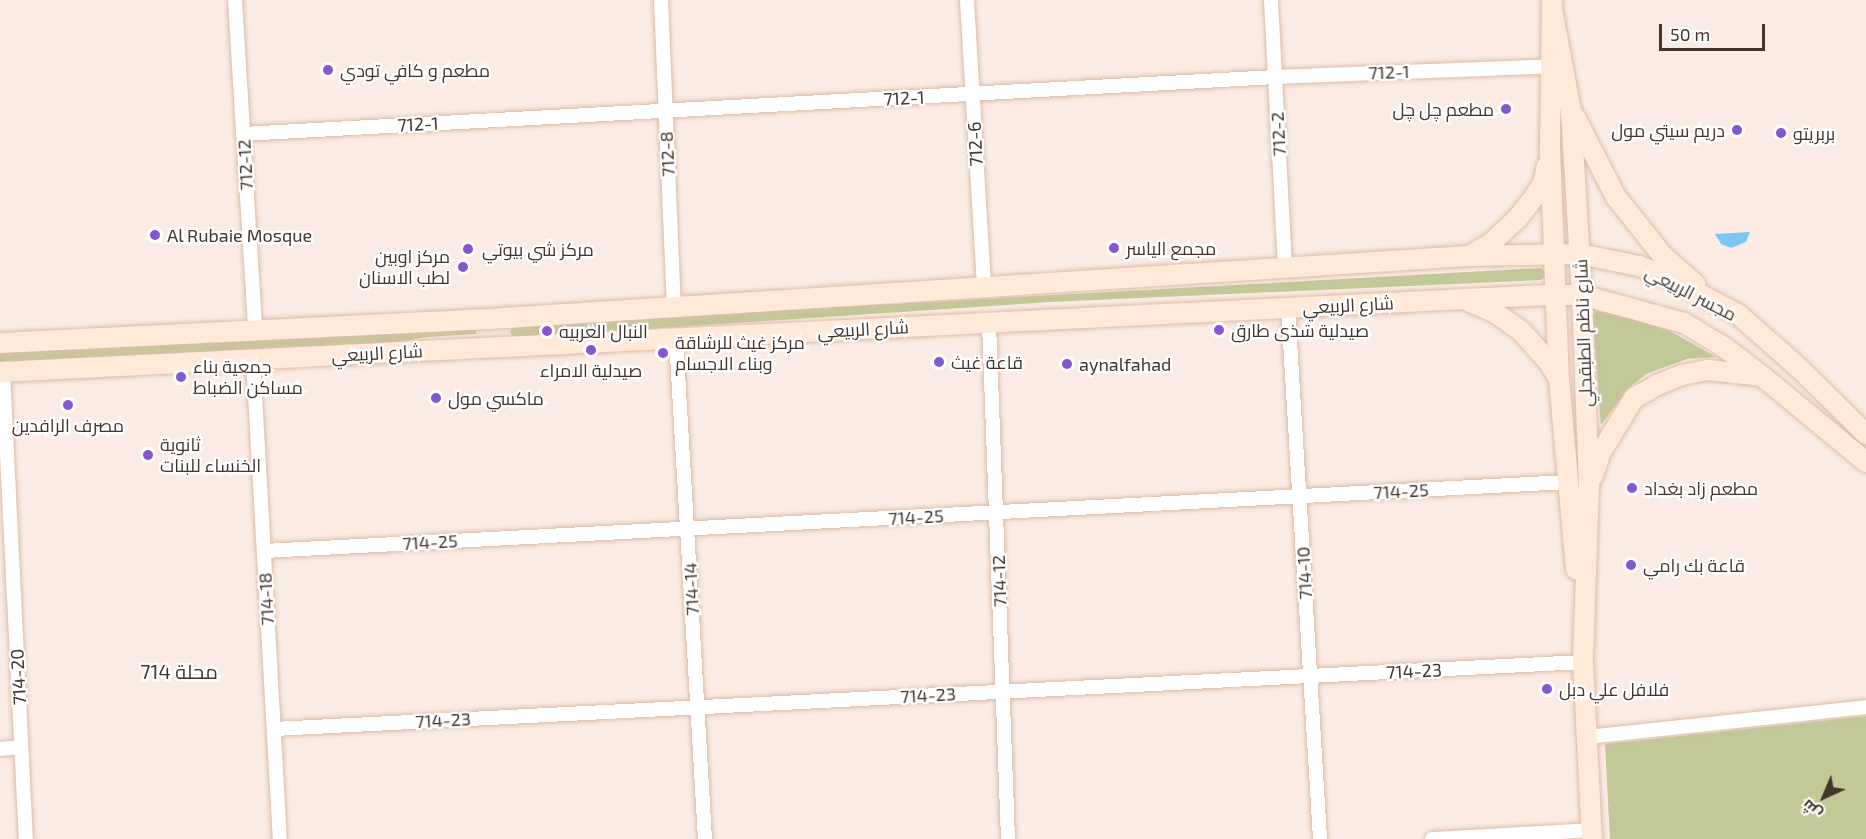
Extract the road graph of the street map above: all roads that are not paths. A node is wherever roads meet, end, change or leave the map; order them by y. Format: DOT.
graph roads {
  1 [pos="235,0"];
  2 [pos="661,0"];
  3 [pos="967,0"];
  4 [pos="1271,0"];
  5 [pos="1552,7"];
  6 [pos="1557,65"];
  7 [pos="1275,77"];
  8 [pos="972,94"];
  9 [pos="665,111"];
  10 [pos="1571,111"];
  11 [pos="243,134"];
  12 [pos="1550,149"];
  13 [pos="1554,253"];
  14 [pos="1580,254"];
  15 [pos="1468,256"];
  16 [pos="1285,268"];
  17 [pos="984,287"];
  18 [pos="1556,294"];
  19 [pos="1582,295"];
  20 [pos="1463,299"];
  21 [pos="674,307"];
  22 [pos="1288,308"];
  23 [pos="1739,315"];
  24 [pos="489,319"];
  25 [pos="989,323"];
  26 [pos="255,331"];
  27 [pos="676,338"];
  28 [pos="0,343"];
  29 [pos="490,348"];
  30 [pos="253,359"];
  31 [pos="1,372"];
  32 [pos="1762,376"];
  33 [pos="1559,379"];
  34 [pos="1866,434"];
  35 [pos="1866,462"];
  36 [pos="1568,482"];
  37 [pos="1589,487"];
  38 [pos="1299,496"];
  39 [pos="996,512"];
  40 [pos="687,529"];
  41 [pos="264,551"];
  42 [pos="6,558"];
  43 [pos="1583,658"];
  44 [pos="1310,676"];
  45 [pos="1003,692"];
  46 [pos="698,707"];
  47 [pos="1866,707"];
  48 [pos="274,729"];
  49 [pos="1587,737"];
  50 [pos="21,747"];
  51 [pos="0,748"];
  52 [pos="1592,834"];
  53 [pos="26,839"];
  54 [pos="280,839"];
  55 [pos="705,839"];
  56 [pos="1008,839"];
  57 [pos="1320,839"];
  58 [pos="1432,839"];
  1 -- 11 [label="street, 712-12"];
  2 -- 9 [label="street, 712-8"];
  3 -- 8 [label="street, 712-6"];
  4 -- 7 [label="street, 712-2"];
  5 -- 6 [label="street, شارع ناظم الطبقجلي"];
  6 -- 7 [label="street, 712-1"];
  6 -- 10 [label="street, شارع ناظم الطبقجلي"];
  6 -- 12 [label="street, شارع ناظم الطبقجلي"];
  7 -- 8 [label="street, 712-1"];
  7 -- 16 [label="street, 712-2"];
  8 -- 9 [label="street, 712-1"];
  8 -- 17 [label="street, 712-6"];
  9 -- 11 [label="street, 712-1"];
  9 -- 21 [label="street, 712-8"];
  10 -- 14 [label="street, شارع ناظم الطبقجلي"];
  10 -- 23 [label="street"];
  11 -- 26 [label="street, 712-12"];
  12 -- 13 [label="street, شارع ناظم الطبقجلي"];
  12 -- 15 [label="street"];
  13 -- 14 [label="street, شارع الربيعي"];
  13 -- 15 [label="street, شارع الربيعي"];
  13 -- 18 [label="street, شارع ناظم الطبقجلي"];
  14 -- 19 [label="street, شارع ناظم الطبقجلي"];
  14 -- 23 [label="street, مجسر الربيعي"];
  15 -- 16 [label="street, شارع الربيعي"];
  16 -- 17 [label="street, شارع الربيعي"];
  17 -- 21 [label="street, شارع الربيعي"];
  18 -- 19 [label="street, شارع الربيعي"];
  18 -- 20 [label="street, شارع الربيعي"];
  18 -- 33 [label="street, شارع ناظم الطبقجلي"];
  19 -- 32 [label="street, مجسر الربيعي"];
  19 -- 37 [label="street, شارع ناظم الطبقجلي"];
  20 -- 22 [label="street, شارع الربيعي"];
  20 -- 33 [label="street"];
  21 -- 24 [label="street, شارع الربيعي"];
  22 -- 25 [label="street, شارع الربيعي"];
  22 -- 38 [label="street, 714-10"];
  23 -- 34 [label="street, مجسر الربيعي"];
  24 -- 26 [label="street, شارع الربيعي"];
  24 -- 29 [label="street"];
  25 -- 27 [label="street, شارع الربيعي"];
  25 -- 39 [label="street, 714-12"];
  26 -- 28 [label="street, شارع الربيعي"];
  27 -- 29 [label="street, شارع الربيعي"];
  27 -- 40 [label="street, 714-14"];
  29 -- 30 [label="street, شارع الربيعي"];
  30 -- 31 [label="street, شارع الربيعي"];
  30 -- 41 [label="street, 714-18"];
  31 -- 42 [label="street, 714-20"];
  32 -- 35 [label="street, مجسر الربيعي"];
  32 -- 37 [label="street"];
  33 -- 36 [label="street, شارع ناظم الطبقجلي"];
  36 -- 38 [label="street, 714-25"];
  36 -- 43 [label="street, شارع ناظم الطبقجلي"];
  37 -- 43 [label="street, شارع ناظم الطبقجلي"];
  38 -- 39 [label="street, 714-25"];
  38 -- 44 [label="street, 714-10"];
  39 -- 40 [label="street, 714-25"];
  39 -- 45 [label="street, 714-12"];
  40 -- 41 [label="street, 714-25"];
  40 -- 46 [label="street, 714-14"];
  41 -- 48 [label="street, 714-18"];
  42 -- 50 [label="street, 714-20"];
  43 -- 44 [label="street, 714-23"];
  43 -- 49 [label="street, شارع ناظم الطبقجلي"];
  44 -- 45 [label="street, 714-23"];
  44 -- 57 [label="street, 714-10"];
  45 -- 46 [label="street, 714-23"];
  45 -- 56 [label="street, 714-12"];
  46 -- 48 [label="street, 714-23"];
  46 -- 55 [label="street, 714-14"];
  47 -- 49 [label="street"];
  48 -- 54 [label="street, 714-18"];
  49 -- 52 [label="street, شارع ناظم الطبقجلي"];
  50 -- 51 [label="street"];
  50 -- 53 [label="street, 714-20"];
  52 -- 58 [label="street"];
}
